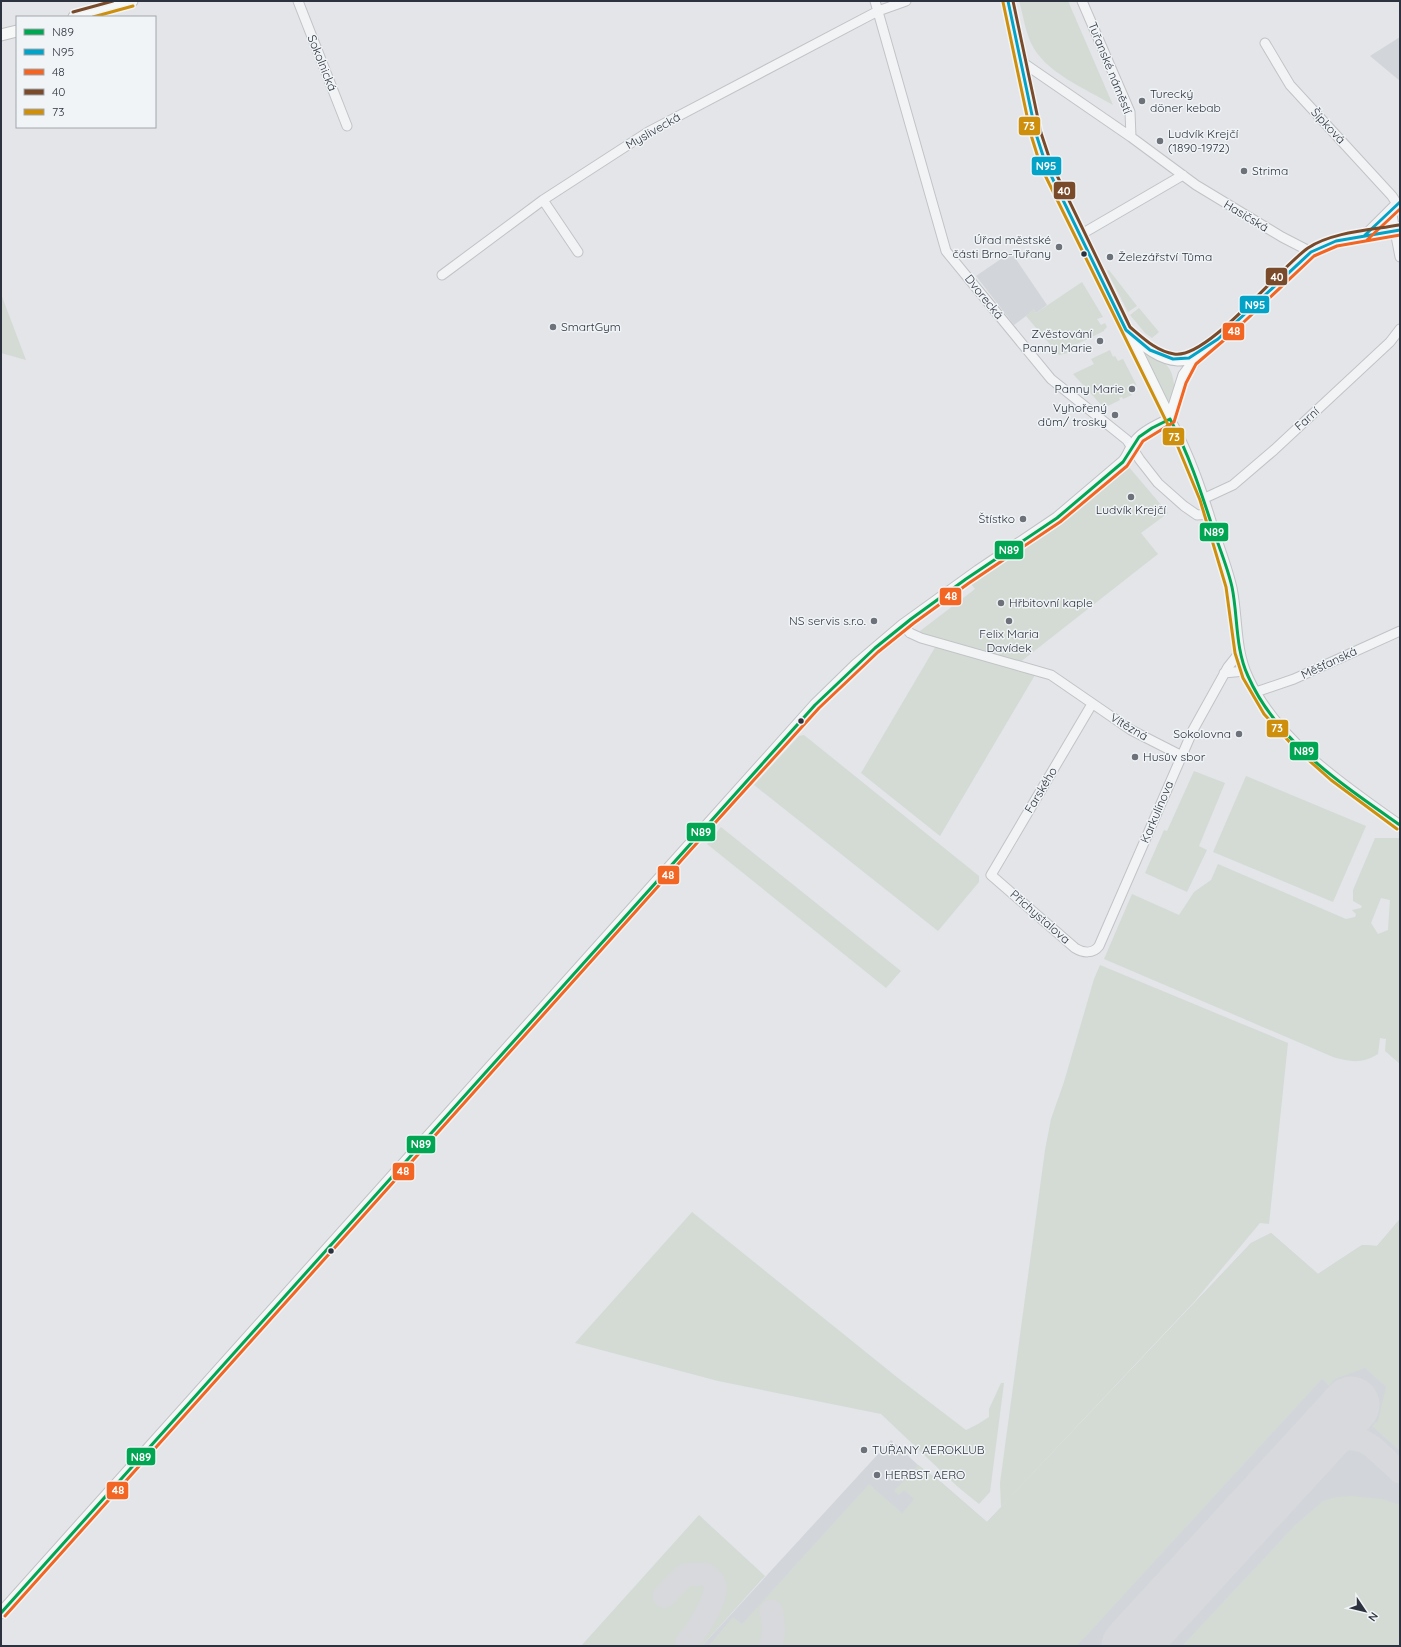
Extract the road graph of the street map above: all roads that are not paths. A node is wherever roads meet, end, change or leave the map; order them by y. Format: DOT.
graph roads {
  1 [pos="132,1"];
  2 [pos="298,1"];
  3 [pos="875,1"];
  4 [pos="906,1"];
  5 [pos="1008,1"];
  6 [pos="1082,1"];
  7 [pos="878,12"];
  8 [pos="78,16"];
  9 [pos="16,31"];
  10 [pos="1,35"];
  11 [pos="1265,43"];
  12 [pos="1022,62"];
  13 [pos="348,126"];
  14 [pos="1131,137"];
  15 [pos="1183,175"];
  16 [pos="543,200"];
  17 [pos="1399,203"];
  18 [pos="1397,230"];
  19 [pos="1080,235"];
  20 [pos="1364,236"];
  21 [pos="578,252"];
  22 [pos="1311,252"];
  23 [pos="1400,257"];
  24 [pos="442,275"];
  25 [pos="1400,329"];
  26 [pos="1126,330"];
  27 [pos="1201,352"];
  28 [pos="1170,419"];
  29 [pos="1132,446"];
  30 [pos="1205,498"];
  31 [pos="1209,514"];
  32 [pos="903,625"];
  33 [pos="1400,631"];
  34 [pos="1240,652"];
  35 [pos="1245,671"];
  36 [pos="1224,673"];
  37 [pos="1256,692"];
  38 [pos="1092,704"];
  39 [pos="1182,756"];
  40 [pos="1400,825"];
  41 [pos="990,875"];
  42 [pos="1092,951"];
  43 [pos="1,1613"];
  1 -- 8 [label="main road"];
  2 -- 13 [label="street, Sokolnická"];
  3 -- 7 [label="street, Dvorecká"];
  4 -- 7 [label="street, Myslivecká"];
  5 -- 12 [label="main road"];
  6 -- 14 [label="street, Tuřanské náměstí"];
  7 -- 16 [label="street, Myslivecká"];
  7 -- 29 [label="street, Dvorecká"];
  9 -- 10 [label="main road"];
  11 -- 17 [label="street, Šípková"];
  12 -- 14 [label="street, Tuřanské náměstí"];
  12 -- 19 [label="main road"];
  14 -- 15 [label="street, Tuřanské náměstí"];
  15 -- 19 [label="street"];
  15 -- 22 [label="street, Hasičská"];
  16 -- 21 [label="street"];
  16 -- 24 [label="street, Myslivecká"];
  17 -- 18 [label="street"];
  17 -- 20 [label="street"];
  18 -- 20 [label="main road"];
  18 -- 23 [label="street"];
  19 -- 26 [label="main road"];
  20 -- 22 [label="main road"];
  22 -- 27 [label="main road"];
  25 -- 30 [label="street, Farní"];
  26 -- 27 [label="main road"];
  26 -- 28 [label="main road"];
  27 -- 28 [label="main road"];
  28 -- 29 [label="main road"];
  28 -- 30 [label="street"];
  29 -- 31 [label="street, Dvorecká"];
  29 -- 32 [label="main road"];
  30 -- 31 [label="street"];
  31 -- 34 [label="street"];
  32 -- 38 [label="street, Vítězná"];
  32 -- 43 [label="main road"];
  33 -- 37 [label="street, Měšťanská"];
  34 -- 35 [label="street"];
  34 -- 36 [label="street, Karkulínova"];
  35 -- 36 [label="street"];
  35 -- 37 [label="street"];
  36 -- 39 [label="street, Karkulínova"];
  37 -- 40 [label="street"];
  38 -- 39 [label="street, Vítězná"];
  38 -- 41 [label="street, Farského"];
  39 -- 42 [label="street, Karkulínova"];
  41 -- 42 [label="street, Přichystalova"];
}
